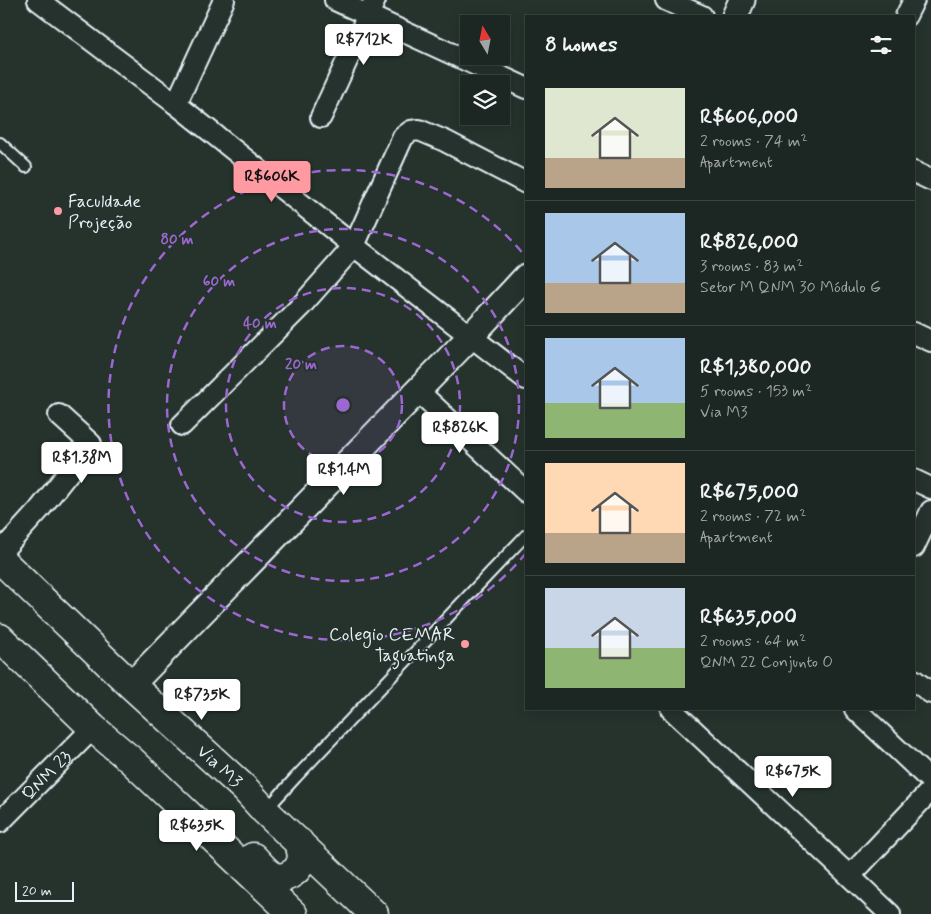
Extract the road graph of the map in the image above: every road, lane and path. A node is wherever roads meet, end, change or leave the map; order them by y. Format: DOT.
graph roads {
  1 [pos="38,0"];
  2 [pos="224,0"];
  3 [pos="335,0"];
  4 [pos="666,0"];
  5 [pos="742,0"];
  6 [pos="914,0"];
  7 [pos="372,8"];
  8 [pos="700,15"];
  9 [pos="735,15"];
  10 [pos="906,15"];
  11 [pos="525,87"];
  12 [pos="176,104"];
  13 [pos="322,117"];
  14 [pos="0,143"];
  15 [pos="26,167"];
  16 [pos="915,172"];
  17 [pos="931,180"];
  18 [pos="525,182"];
  19 [pos="354,246"];
  20 [pos="525,278"];
  21 [pos="915,334"];
  22 [pos="471,336"];
  23 [pos="931,342"];
  24 [pos="525,378"];
  25 [pos="418,391"];
  26 [pos="59,415"];
  27 [pos="182,425"];
  28 [pos="915,480"];
  29 [pos="931,488"];
  30 [pos="525,491"];
  31 [pos="931,511"];
  32 [pos="525,537"];
  33 [pos="915,545"];
  34 [pos="0,552"];
  35 [pos="0,560"];
  36 [pos="0,578"];
  37 [pos="0,638"];
  38 [pos="86,642"];
  39 [pos="915,681"];
  40 [pos="131,685"];
  41 [pos="931,693"];
  42 [pos="672,710"];
  43 [pos="856,710"];
  44 [pos="93,728"];
  45 [pos="131,760"];
  46 [pos="931,781"];
  47 [pos="931,790"];
  48 [pos="265,811"];
  49 [pos="0,822"];
  50 [pos="299,842"];
  51 [pos="850,876"];
  52 [pos="293,914"];
  53 [pos="374,914"];
  54 [pos="890,914"];
  1 -- 12 [label="street"];
  2 -- 12 [label="street"];
  3 -- 7 [label="street"];
  4 -- 8 [label="street"];
  5 -- 9 [label="street"];
  6 -- 10 [label="street"];
  7 -- 11 [label="street"];
  7 -- 13 [label="street"];
  12 -- 19 [label="street"];
  14 -- 15 [label="lane"];
  16 -- 17 [label="street"];
  18 -- 19 [label="street"];
  19 -- 22 [label="street"];
  19 -- 27 [label="street"];
  20 -- 22 [label="street"];
  21 -- 23 [label="street"];
  22 -- 24 [label="street"];
  22 -- 25 [label="street"];
  25 -- 30 [label="street"];
  25 -- 40 [label="street"];
  26 -- 34 [label="street"];
  28 -- 29 [label="street"];
  31 -- 33 [label="street"];
  32 -- 48 [label="lane"];
  35 -- 38 [label="main road, Via M3"];
  36 -- 38 [label="main road"];
  37 -- 44 [label="main road"];
  38 -- 40 [label="main road, Via M3"];
  39 -- 41 [label="street"];
  40 -- 48 [label="main road, Via M3"];
  42 -- 51 [label="street"];
  43 -- 46 [label="street"];
  44 -- 45 [label="main road"];
  44 -- 49 [label="street, QNM 23"];
  45 -- 50 [label="main road"];
  45 -- 52 [label="main road"];
  47 -- 51 [label="street"];
  48 -- 50 [label="main road, Via M3"];
  50 -- 53 [label="main road, Via M3"];
  51 -- 54 [label="street"];
}
